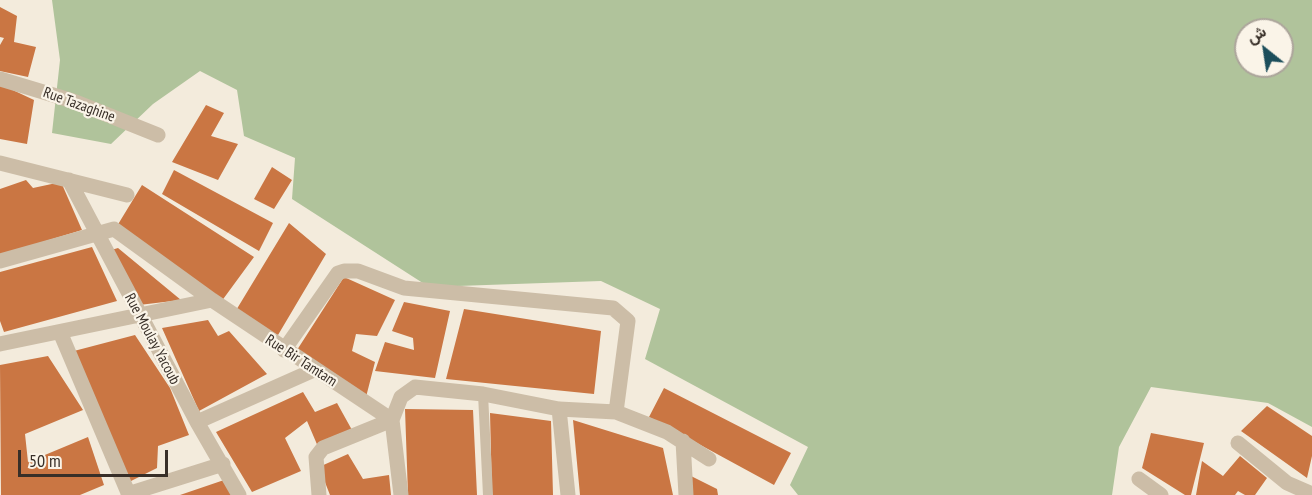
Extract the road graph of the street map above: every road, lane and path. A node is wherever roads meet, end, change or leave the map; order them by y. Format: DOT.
graph roads {
  1 [pos="0,78"];
  2 [pos="158,135"];
  3 [pos="0,163"];
  4 [pos="69,180"];
  5 [pos="126,195"];
  6 [pos="96,234"];
  7 [pos="0,261"];
  8 [pos="212,300"];
  9 [pos="139,316"];
  10 [pos="60,332"];
  11 [pos="0,344"];
  12 [pos="284,350"];
  13 [pos="314,370"];
  14 [pos="483,393"];
  15 [pos="560,408"];
  16 [pos="616,412"];
  17 [pos="393,420"];
  18 [pos="197,422"];
  19 [pos="683,441"];
  20 [pos="1238,443"];
  21 [pos="709,459"];
  22 [pos="223,464"];
  23 [pos="1139,478"];
  24 [pos="129,494"];
  25 [pos="1312,494"];
  26 [pos="239,495"];
  27 [pos="319,495"];
  28 [pos="401,495"];
  29 [pos="488,495"];
  30 [pos="568,495"];
  31 [pos="686,495"];
  32 [pos="1161,495"];
  1 -- 2 [label="street, Rue Tazaghine"];
  3 -- 4 [label="street"];
  4 -- 5 [label="street"];
  4 -- 6 [label="street, Rue Moulay Yacoub"];
  6 -- 7 [label="street"];
  6 -- 8 [label="street, Rue Bir Tamtam"];
  6 -- 9 [label="street, Rue Moulay Yacoub"];
  8 -- 9 [label="street"];
  8 -- 12 [label="street, Rue Bir Tamtam"];
  9 -- 10 [label="street"];
  9 -- 18 [label="street, Rue Moulay Yacoub"];
  10 -- 11 [label="street"];
  10 -- 24 [label="street"];
  12 -- 13 [label="street, Rue Bir Tamtam"];
  12 -- 16 [label="street"];
  13 -- 17 [label="street, Rue Bir Tamtam"];
  13 -- 18 [label="street"];
  14 -- 15 [label="street"];
  14 -- 17 [label="street"];
  14 -- 29 [label="lane"];
  15 -- 16 [label="street"];
  15 -- 30 [label="street"];
  16 -- 19 [label="street"];
  17 -- 27 [label="street"];
  17 -- 28 [label="street"];
  18 -- 22 [label="street, Rue Moulay Yacoub"];
  19 -- 21 [label="street"];
  19 -- 31 [label="street"];
  20 -- 25 [label="street"];
  22 -- 24 [label="street"];
  22 -- 26 [label="street, Rue Moulay Yacoub"];
  23 -- 32 [label="street"];
}
